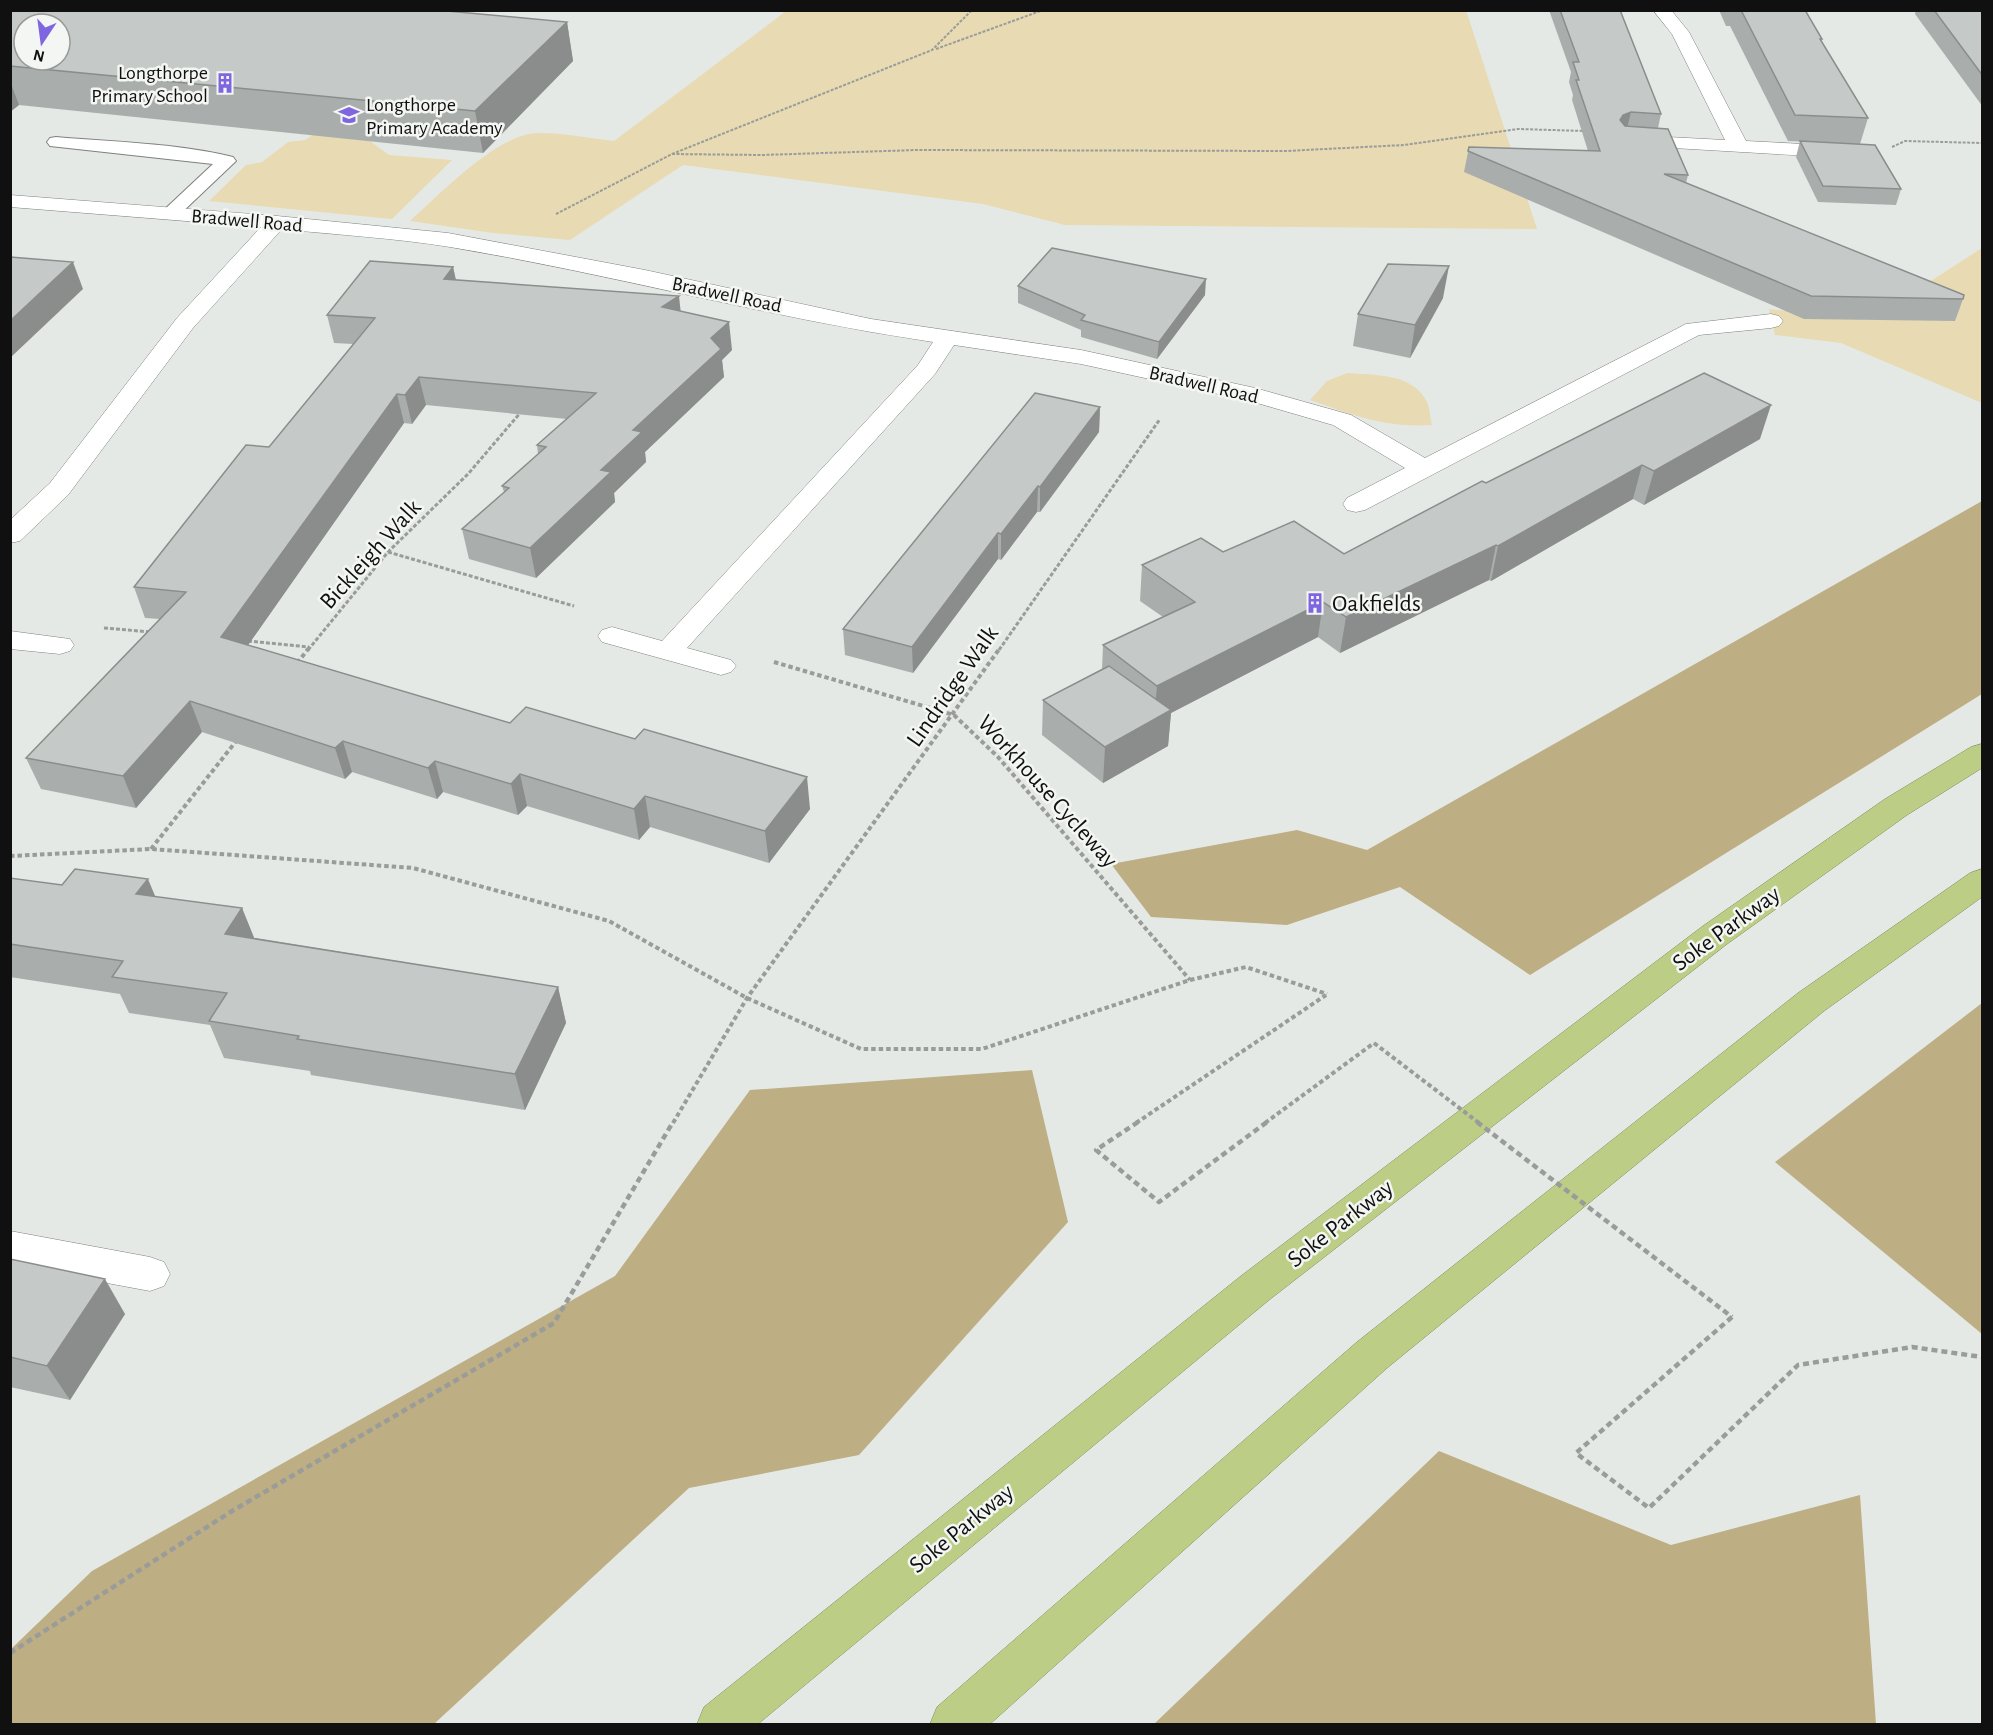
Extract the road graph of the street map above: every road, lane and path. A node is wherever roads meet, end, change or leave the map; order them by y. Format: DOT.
graph roads {
  1 [pos="972,10"];
  2 [pos="1042,10"];
  3 [pos="1661,10"];
  4 [pos="933,50"];
  5 [pos="1627,141"];
  6 [pos="56,142"];
  7 [pos="1983,143"];
  8 [pos="1740,147"];
  9 [pos="1880,153"];
  10 [pos="672,154"];
  11 [pos="10,201"];
  12 [pos="171,213"];
  13 [pos="278,222"];
  14 [pos="491,247"];
  15 [pos="1771,321"];
  16 [pos="947,338"];
  17 [pos="528,404"];
  18 [pos="1166,411"];
  19 [pos="1423,468"];
  20 [pos="1356,504"];
  21 [pos="10,536"];
  22 [pos="387,552"];
  23 [pos="103,627"];
  24 [pos="160,633"];
  25 [pos="612,636"];
  26 [pos="10,640"];
  27 [pos="241,641"];
  28 [pos="60,645"];
  29 [pos="310,647"];
  30 [pos="668,651"];
  31 [pos="773,662"];
  32 [pos="295,666"];
  33 [pos="721,666"];
  34 [pos="954,716"];
  35 [pos="237,739"];
  36 [pos="1983,754"];
  37 [pos="151,849"];
  38 [pos="10,856"];
  39 [pos="1983,881"];
  40 [pos="1190,980"];
  41 [pos="747,998"];
  42 [pos="10,1248"];
  43 [pos="150,1274"];
  44 [pos="1983,1357"];
  45 [pos="10,1653"];
  46 [pos="721,1725"];
  47 [pos="954,1725"];
  1 -- 4 [label="path"];
  2 -- 4 [label="path"];
  3 -- 8 [label="street"];
  4 -- 10 [label="path"];
  5 -- 8 [label="street"];
  5 -- 10 [label="path"];
  6 -- 12 [label="lane"];
  7 -- 9 [label="path"];
  8 -- 9 [label="street"];
  10 -- 14 [label="path"];
  11 -- 12 [label="street, Bradwell Road"];
  12 -- 13 [label="street, Bradwell Road"];
  13 -- 14 [label="street, Bradwell Road"];
  13 -- 21 [label="street"];
  14 -- 16 [label="street, Bradwell Road"];
  15 -- 19 [label="street"];
  16 -- 19 [label="street, Bradwell Road"];
  16 -- 30 [label="street"];
  17 -- 22 [label="path, Bickleigh Walk"];
  18 -- 34 [label="path, Lindridge Walk"];
  19 -- 20 [label="street"];
  22 -- 25 [label="path"];
  22 -- 29 [label="path, Bickleigh Walk"];
  23 -- 24 [label="path"];
  25 -- 30 [label="street"];
  26 -- 28 [label="street"];
  27 -- 29 [label="path"];
  29 -- 32 [label="path, Bickleigh Walk"];
  30 -- 33 [label="street"];
  31 -- 34 [label="path, Workhouse Cycleway"];
  34 -- 40 [label="path, Workhouse Cycleway"];
  34 -- 41 [label="path, Lindridge Walk"];
  35 -- 37 [label="path"];
  36 -- 46 [label="highway, Soke Parkway"];
  37 -- 38 [label="path"];
  37 -- 41 [label="path"];
  39 -- 47 [label="highway"];
  40 -- 41 [label="path"];
  40 -- 44 [label="path, bridge"];
  41 -- 45 [label="path, Lindridge Walk"];
  42 -- 43 [label="street"];
}
